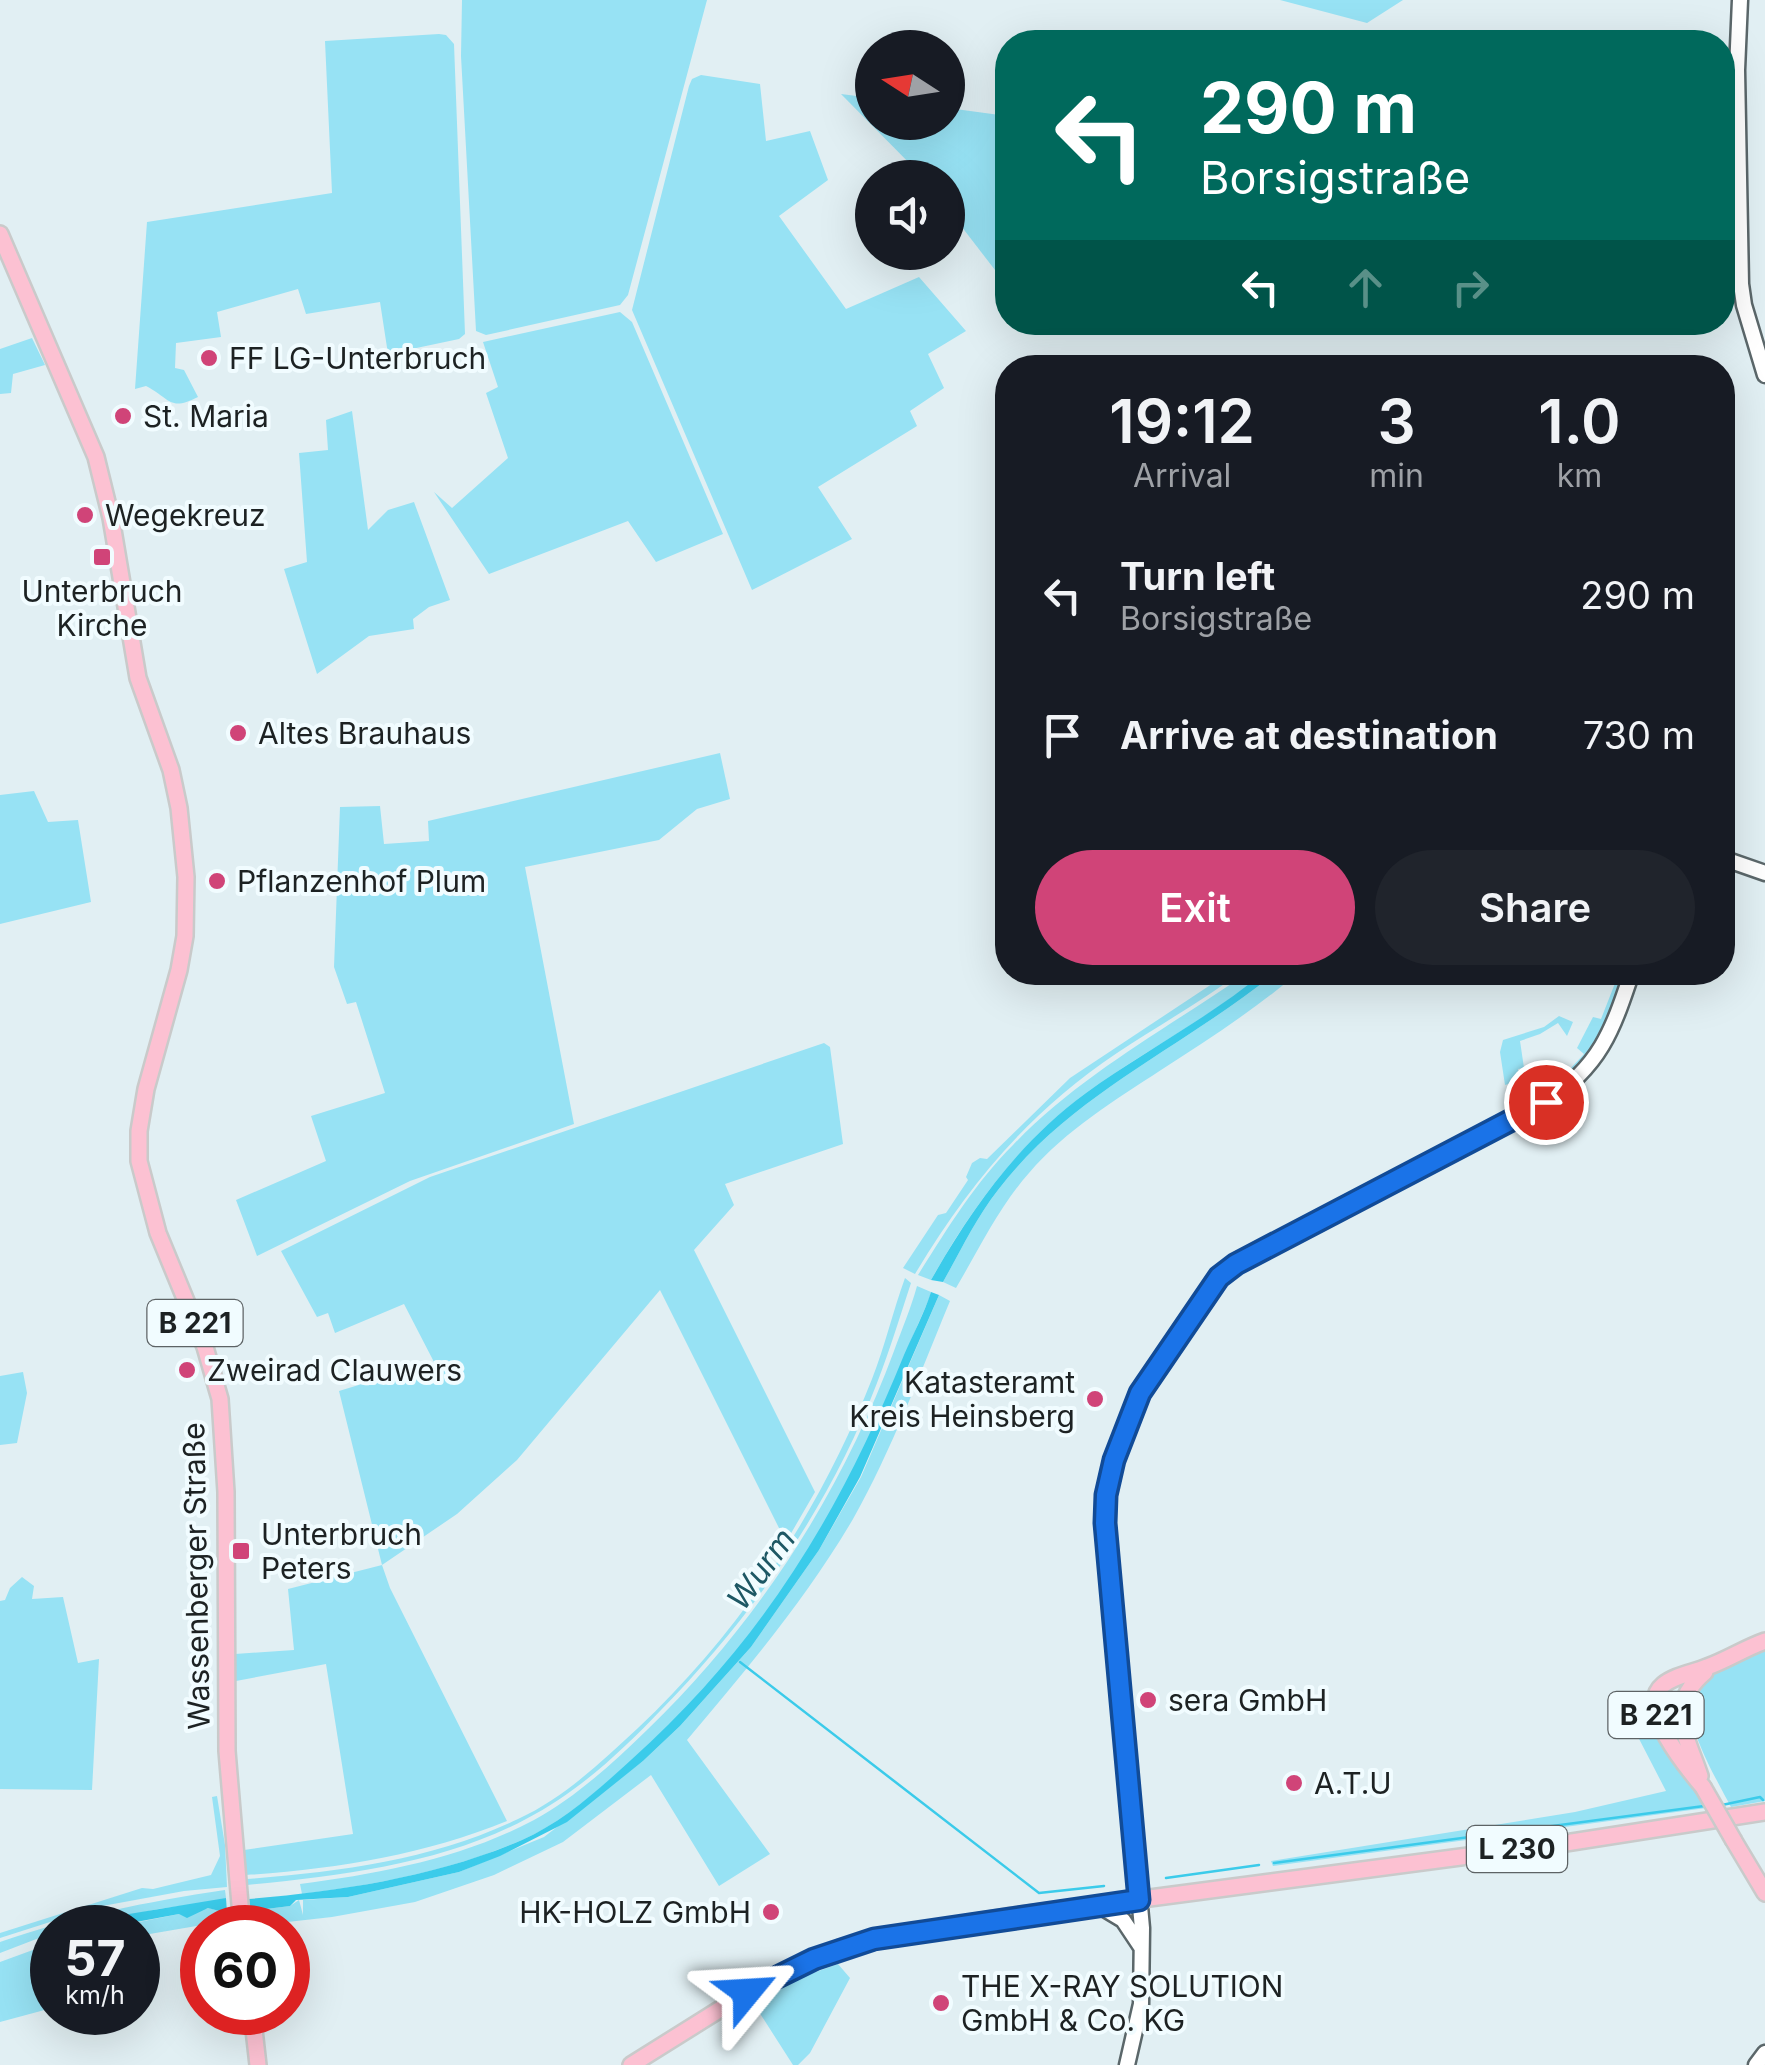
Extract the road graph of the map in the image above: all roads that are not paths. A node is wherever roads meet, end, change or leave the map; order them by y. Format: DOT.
graph roads {
  1 [pos="1740,0"];
  2 [pos="0,234"];
  3 [pos="1763,368"];
  4 [pos="1735,863"];
  5 [pos="1765,873"];
  6 [pos="1627,985"];
  7 [pos="1765,1641"];
  8 [pos="1712,1666"];
  9 [pos="1703,1787"];
  10 [pos="1763,1813"];
  11 [pos="1765,1893"];
  12 [pos="1139,1900"];
  13 [pos="239,1905"];
  14 [pos="1098,1905"];
  15 [pos="1142,1948"];
  16 [pos="255,2035"];
  17 [pos="1765,2052"];
  18 [pos="258,2065"];
  19 [pos="631,2065"];
  20 [pos="1126,2065"];
  21 [pos="1756,2065"];
  1 -- 3 [label="street"];
  2 -- 13 [label="main road, Wassenberger Straße / B 221"];
  4 -- 5 [label="street"];
  6 -- 12 [label="street"];
  7 -- 8 [label="main road, B 221"];
  8 -- 9 [label="main road, B 221"];
  8 -- 9 [label="main road, B 221"];
  9 -- 11 [label="main road, B 221, bridge"];
  10 -- 12 [label="main road, L 230"];
  12 -- 14 [label="main road, L 230"];
  12 -- 15 [label="street"];
  14 -- 15 [label="street"];
  14 -- 19 [label="main road, L 230"];
  15 -- 20 [label="street"];
  16 -- 18 [label="main road"];
  17 -- 21 [label="street"];
}
